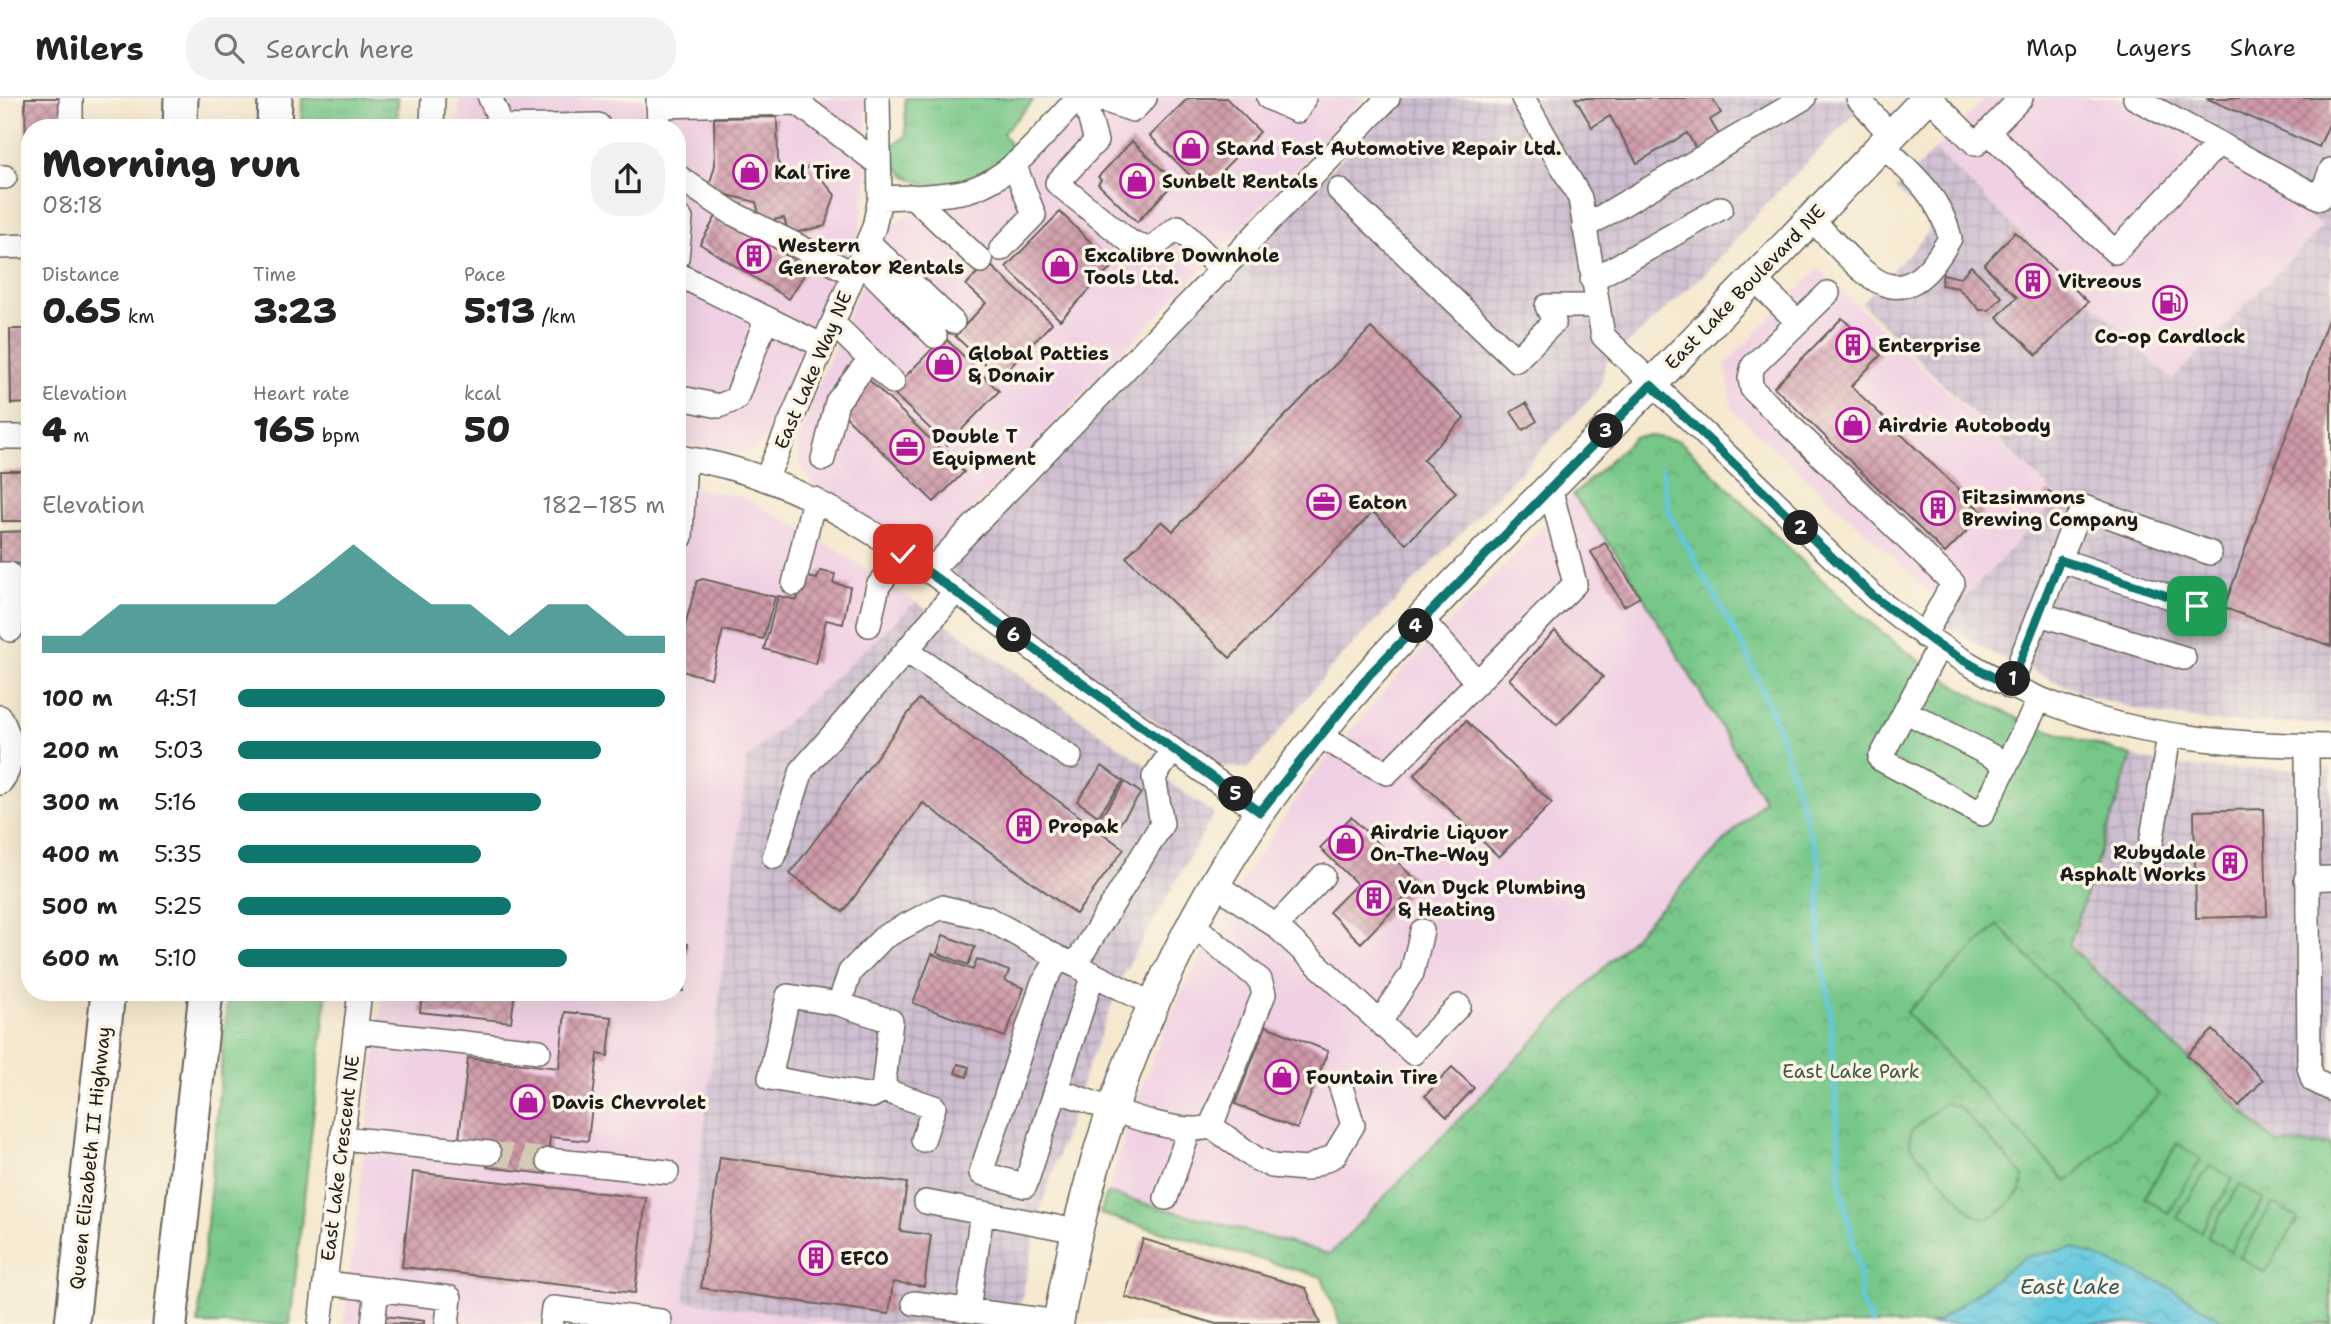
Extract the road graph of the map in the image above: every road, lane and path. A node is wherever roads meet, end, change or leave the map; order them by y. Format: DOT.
graph roads {
  1 [pos="71,98"];
  2 [pos="181,98"];
  3 [pos="275,98"];
  4 [pos="433,98"];
  5 [pos="490,98"];
  6 [pos="878,98"];
  7 [pos="1077,98"];
  8 [pos="1084,98"];
  9 [pos="1097,98"];
  10 [pos="1145,98"];
  11 [pos="1269,98"];
  12 [pos="1304,98"];
  13 [pos="1388,98"];
  14 [pos="1523,98"];
  15 [pos="1804,98"];
  16 [pos="1858,98"];
  17 [pos="1928,98"];
  18 [pos="2021,98"];
  19 [pos="2135,98"];
  20 [pos="811,106"];
  21 [pos="658,111"];
  22 [pos="71,119"];
  23 [pos="180,119"];
  24 [pos="274,119"];
  25 [pos="432,119"];
  26 [pos="497,119"];
  27 [pos="1988,132"];
  28 [pos="1886,140"];
  29 [pos="2217,145"];
  30 [pos="879,164"];
  31 [pos="1014,164"];
  32 [pos="2331,170"];
  33 [pos="686,182"];
  34 [pos="1339,190"];
  35 [pos="912,197"];
  36 [pos="880,198"];
  37 [pos="1721,208"];
  38 [pos="1811,219"];
  39 [pos="1584,227"];
  40 [pos="21,246"];
  41 [pos="0,247"];
  42 [pos="1001,249"];
  43 [pos="861,259"];
  44 [pos="981,261"];
  45 [pos="1222,271"];
  46 [pos="1754,278"];
  47 [pos="686,279"];
  48 [pos="1592,280"];
  49 [pos="1828,293"];
  50 [pos="1597,306"];
  51 [pos="766,319"];
  52 [pos="953,322"];
  53 [pos="1798,322"];
  54 [pos="833,323"];
  55 [pos="935,336"];
  56 [pos="823,346"];
  57 [pos="870,359"];
  58 [pos="892,382"];
  59 [pos="807,384"];
  60 [pos="1651,385"];
  61 [pos="686,399"];
  62 [pos="837,402"];
  63 [pos="0,437"];
  64 [pos="21,437"];
  65 [pos="823,458"];
  66 [pos="686,459"];
  67 [pos="766,479"];
  68 [pos="1550,487"];
  69 [pos="814,499"];
  70 [pos="2210,553"];
  71 [pos="903,554"];
  72 [pos="2060,560"];
  73 [pos="929,572"];
  74 [pos="0,575"];
  75 [pos="794,584"];
  76 [pos="955,592"];
  77 [pos="2197,606"];
  78 [pos="2039,614"];
  79 [pos="1422,620"];
  80 [pos="869,625"];
  81 [pos="11,630"];
  82 [pos="1932,641"];
  83 [pos="906,651"];
  84 [pos="2184,658"];
  85 [pos="1477,682"];
  86 [pos="2010,687"];
  87 [pos="2039,700"];
  88 [pos="1905,711"];
  89 [pos="0,717"];
  90 [pos="1319,736"];
  91 [pos="2169,736"];
  92 [pos="2307,746"];
  93 [pos="2331,746"];
  94 [pos="1172,750"];
  95 [pos="1070,757"];
  96 [pos="2007,764"];
  97 [pos="0,783"];
  98 [pos="1260,812"];
  99 [pos="2149,856"];
  100 [pos="774,857"];
  101 [pos="1322,876"];
  102 [pos="2331,878"];
  103 [pos="2306,879"];
  104 [pos="1215,884"];
  105 [pos="1192,924"];
  106 [pos="1276,926"];
  107 [pos="1422,931"];
  108 [pos="1076,966"];
  109 [pos="107,1001"];
  110 [pos="205,1001"];
  111 [pos="359,1001"];
  112 [pos="839,1004"];
  113 [pos="1153,1004"];
  114 [pos="1459,1006"];
  115 [pos="1380,1022"];
  116 [pos="355,1031"];
  117 [pos="539,1051"];
  118 [pos="1340,1084"];
  119 [pos="2331,1089"];
  120 [pos="883,1090"];
  121 [pos="1056,1090"];
  122 [pos="1111,1108"];
  123 [pos="1200,1129"];
  124 [pos="342,1138"];
  125 [pos="923,1140"];
  126 [pos="489,1153"];
  127 [pos="548,1160"];
  128 [pos="667,1172"];
  129 [pos="1166,1198"];
  130 [pos="926,1202"];
  131 [pos="982,1213"];
  132 [pos="1077,1231"];
  133 [pos="325,1283"];
  134 [pos="377,1289"];
  135 [pos="914,1303"];
  136 [pos="968,1310"];
  137 [pos="1058,1323"];
  138 [pos="72,1324"];
  139 [pos="170,1324"];
  140 [pos="320,1324"];
  141 [pos="373,1324"];
  142 [pos="447,1324"];
  143 [pos="551,1324"];
  144 [pos="659,1324"];
  1 -- 22 [label="street"];
  2 -- 23 [label="highway"];
  3 -- 24 [label="highway"];
  4 -- 25 [label="street"];
  5 -- 26 [label="street"];
  6 -- 30 [label="street, East Lake Way NE"];
  7 -- 31 [label="street"];
  8 -- 45 [label="street"];
  9 -- 10 [label="street"];
  11 -- 12 [label="street"];
  13 -- 45 [label="street"];
  14 -- 39 [label="street"];
  15 -- 39 [label="street"];
  16 -- 28 [label="street"];
  17 -- 27 [label="street"];
  17 -- 28 [label="main road, East Lake Boulevard NE"];
  18 -- 27 [label="street"];
  19 -- 29 [label="street"];
  20 -- 21 [label="street"];
  20 -- 30 [label="street"];
  27 -- 29 [label="street"];
  28 -- 38 [label="main road, East Lake Boulevard NE"];
  28 -- 38 [label="street"];
  29 -- 32 [label="street"];
  30 -- 36 [label="street, East Lake Way NE"];
  31 -- 35 [label="street"];
  31 -- 42 [label="street"];
  33 -- 43 [label="street"];
  34 -- 50 [label="street"];
  35 -- 36 [label="street"];
  35 -- 44 [label="street"];
  36 -- 43 [label="street, East Lake Way NE"];
  37 -- 48 [label="street"];
  38 -- 46 [label="main road, East Lake Boulevard NE"];
  39 -- 48 [label="street"];
  40 -- 41 [label="street"];
  43 -- 52 [label="street"];
  43 -- 54 [label="street, East Lake Way NE"];
  43 -- 55 [label="street"];
  45 -- 73 [label="street"];
  46 -- 53 [label="street"];
  46 -- 60 [label="main road, East Lake Boulevard NE"];
  47 -- 51 [label="street"];
  48 -- 50 [label="street"];
  49 -- 53 [label="street"];
  50 -- 60 [label="street"];
  51 -- 56 [label="street"];
  51 -- 61 [label="street"];
  53 -- 82 [label="street"];
  54 -- 56 [label="street, East Lake Way NE"];
  54 -- 57 [label="street"];
  56 -- 59 [label="street, East Lake Way NE"];
  57 -- 58 [label="street"];
  57 -- 62 [label="street"];
  59 -- 62 [label="street"];
  59 -- 67 [label="street, East Lake Way NE"];
  60 -- 68 [label="main road, East Lake Boulevard NE"];
  60 -- 82 [label="street"];
  62 -- 65 [label="street"];
  63 -- 64 [label="street"];
  66 -- 67 [label="street"];
  67 -- 69 [label="street"];
  68 -- 79 [label="main road, East Lake Boulevard NE"];
  68 -- 85 [label="street"];
  69 -- 71 [label="street"];
  69 -- 75 [label="street"];
  70 -- 72 [label="street"];
  71 -- 73 [label="street"];
  71 -- 80 [label="street"];
  72 -- 77 [label="street"];
  72 -- 78 [label="street"];
  73 -- 76 [label="street"];
  74 -- 81 [label="street"];
  76 -- 83 [label="street"];
  76 -- 94 [label="street"];
  78 -- 84 [label="street"];
  78 -- 86 [label="street"];
  79 -- 85 [label="street"];
  79 -- 90 [label="main road, East Lake Boulevard NE"];
  82 -- 86 [label="street"];
  82 -- 88 [label="street"];
  83 -- 95 [label="street"];
  83 -- 100 [label="street"];
  85 -- 90 [label="street"];
  86 -- 87 [label="street"];
  87 -- 91 [label="street"];
  87 -- 96 [label="street"];
  88 -- 96 [label="street"];
  88 -- 96 [label="street"];
  89 -- 97 [label="street"];
  90 -- 98 [label="main road, East Lake Boulevard NE"];
  91 -- 92 [label="street"];
  91 -- 99 [label="street"];
  92 -- 93 [label="street"];
  92 -- 103 [label="street"];
  94 -- 98 [label="street"];
  94 -- 108 [label="street"];
  98 -- 104 [label="main road, East Lake Boulevard NE"];
  101 -- 106 [label="street"];
  102 -- 103 [label="street"];
  103 -- 119 [label="street"];
  104 -- 105 [label="main road, East Lake Boulevard NE"];
  104 -- 106 [label="street"];
  105 -- 113 [label="main road, East Lake Boulevard NE"];
  105 -- 123 [label="street"];
  106 -- 115 [label="street"];
  107 -- 115 [label="street"];
  108 -- 112 [label="street"];
  108 -- 113 [label="street"];
  108 -- 121 [label="street"];
  108 -- 121 [label="street"];
  109 -- 138 [label="highway, Queen Elizabeth II Highway"];
  110 -- 139 [label="highway"];
  111 -- 116 [label="street, East Lake Crescent NE"];
  112 -- 120 [label="street"];
  112 -- 120 [label="street"];
  113 -- 122 [label="main road, East Lake Boulevard NE"];
  114 -- 115 [label="street"];
  116 -- 117 [label="street"];
  116 -- 124 [label="street, East Lake Crescent NE"];
  118 -- 123 [label="street"];
  120 -- 125 [label="street"];
  121 -- 122 [label="street"];
  122 -- 123 [label="street"];
  122 -- 132 [label="main road, East Lake Boulevard NE"];
  123 -- 129 [label="street"];
  124 -- 126 [label="street"];
  124 -- 133 [label="street, East Lake Crescent NE"];
  127 -- 128 [label="street"];
  130 -- 131 [label="street"];
  131 -- 132 [label="street"];
  131 -- 136 [label="street"];
  132 -- 137 [label="main road, East Lake Boulevard NE"];
  133 -- 134 [label="street"];
  133 -- 140 [label="street, East Lake Crescent NE"];
  134 -- 141 [label="street"];
  134 -- 142 [label="street"];
  135 -- 136 [label="street"];
  136 -- 137 [label="street"];
  143 -- 144 [label="street"];
}
